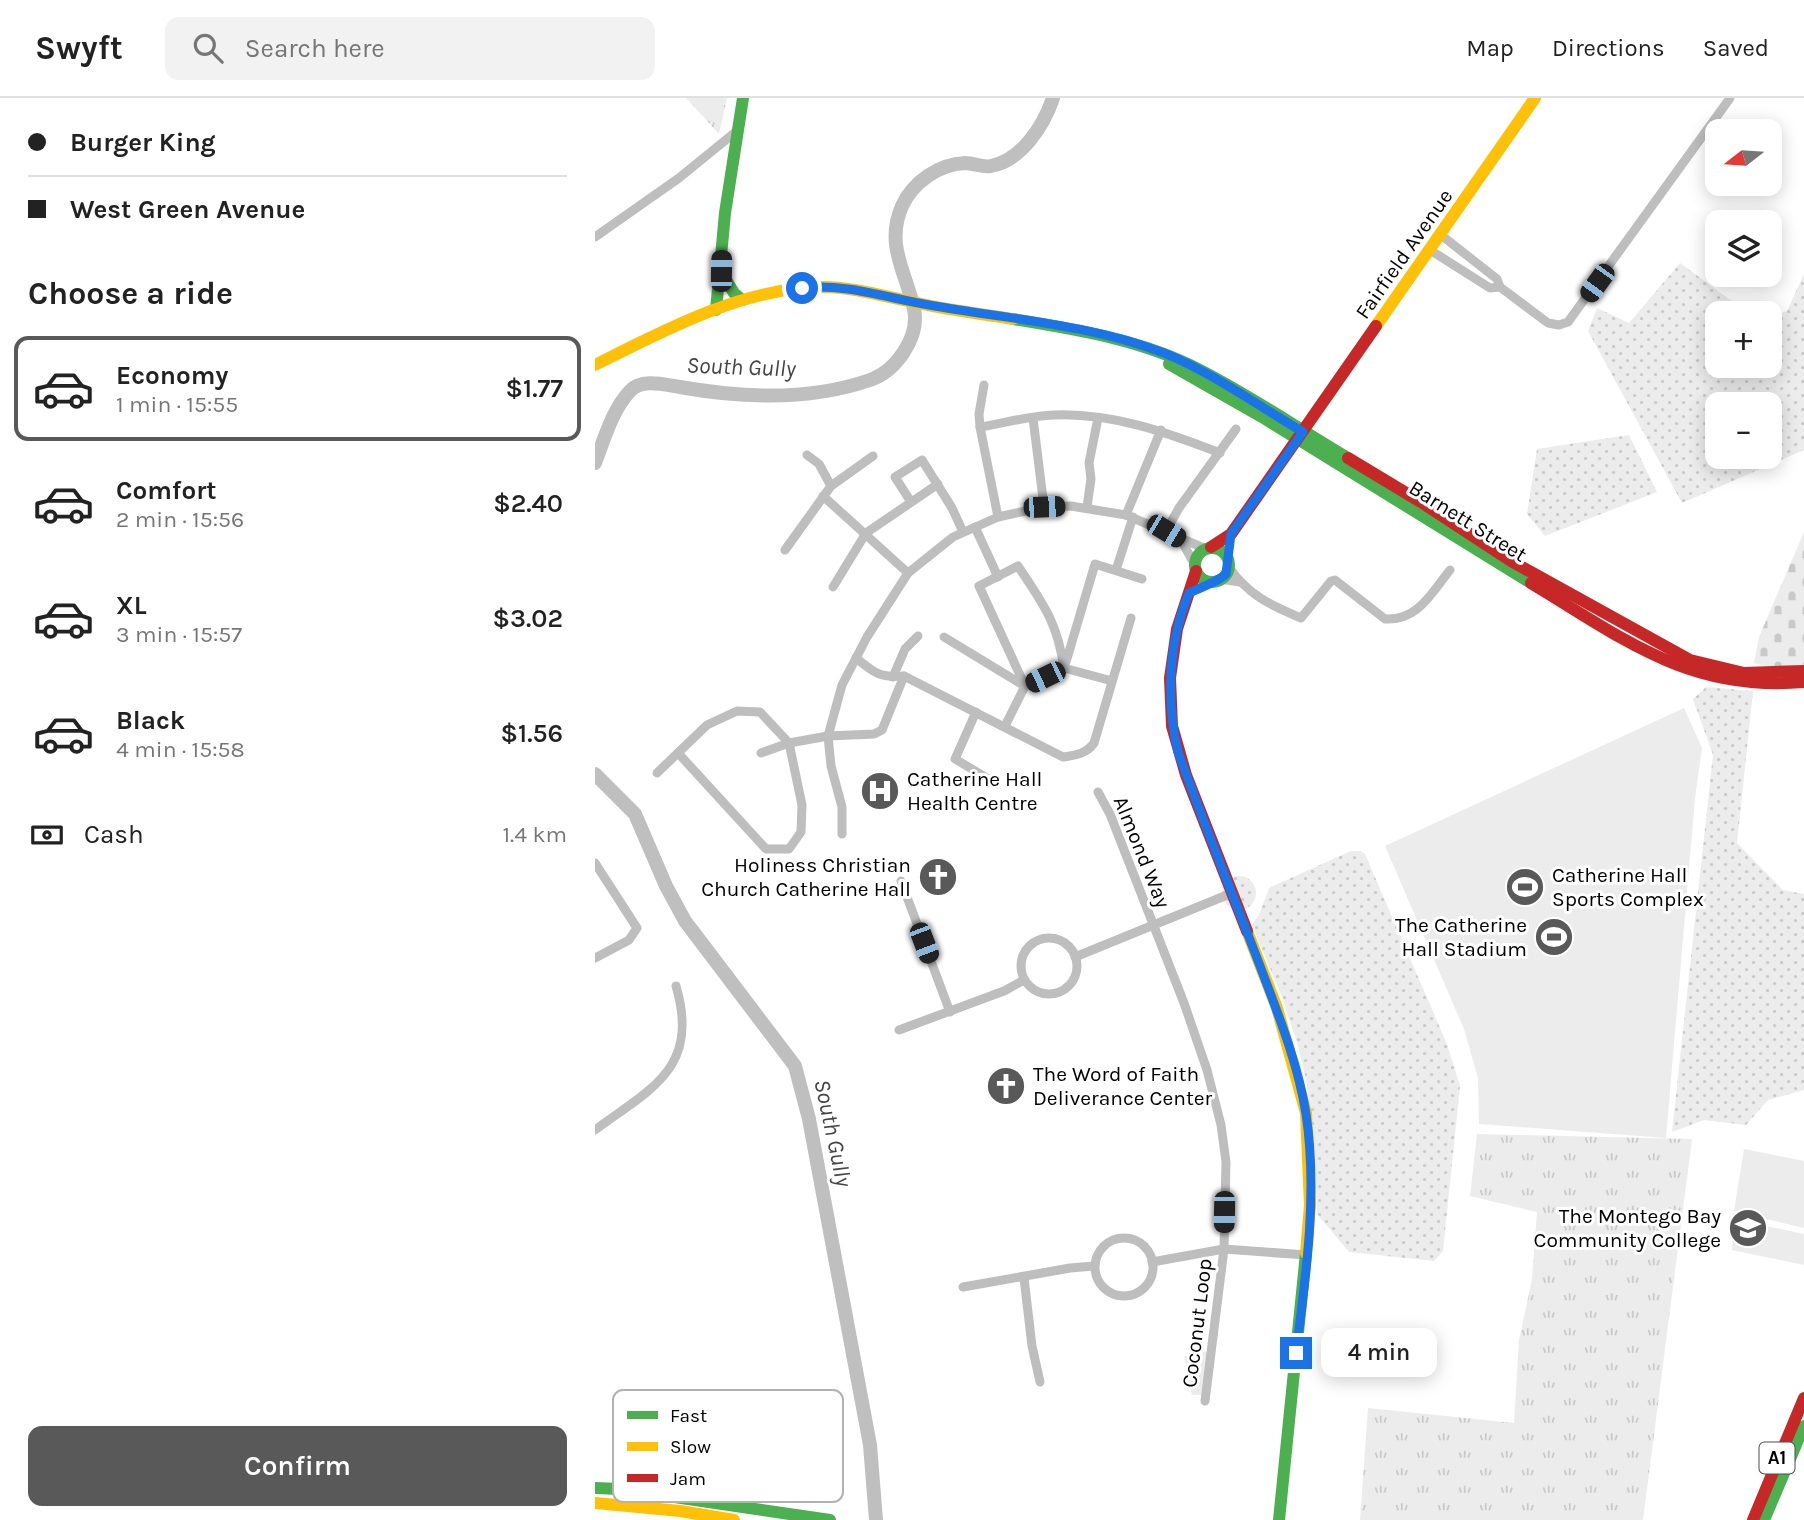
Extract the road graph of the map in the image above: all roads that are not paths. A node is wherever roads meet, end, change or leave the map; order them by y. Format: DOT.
graph roads {
  1 [pos="743,98"];
  2 [pos="1535,98"];
  3 [pos="1730,98"];
  4 [pos="738,130"];
  5 [pos="1441,235"];
  6 [pos="595,237"];
  7 [pos="1430,250"];
  8 [pos="721,271"];
  9 [pos="1500,287"];
  10 [pos="742,300"];
  11 [pos="716,310"];
  12 [pos="595,365"];
  13 [pos="984,385"];
  14 [pos="1033,418"];
  15 [pos="1098,418"];
  16 [pos="980,427"];
  17 [pos="1236,429"];
  18 [pos="1161,430"];
  19 [pos="1300,436"];
  20 [pos="1220,453"];
  21 [pos="807,455"];
  22 [pos="873,456"];
  23 [pos="938,484"];
  24 [pos="831,486"];
  25 [pos="823,496"];
  26 [pos="911,502"];
  27 [pos="1044,507"];
  28 [pos="1087,507"];
  29 [pos="1130,516"];
  30 [pos="997,517"];
  31 [pos="975,527"];
  32 [pos="1166,531"];
  33 [pos="963,532"];
  34 [pos="866,533"];
  35 [pos="1231,534"];
  36 [pos="1181,540"];
  37 [pos="1208,548"];
  38 [pos="785,550"];
  39 [pos="1228,562"];
  40 [pos="1195,568"];
  41 [pos="1116,570"];
  42 [pos="1450,570"];
  43 [pos="908,573"];
  44 [pos="998,577"];
  45 [pos="1142,579"];
  46 [pos="1216,580"];
  47 [pos="1240,582"];
  48 [pos="833,587"];
  49 [pos="1189,593"];
  50 [pos="1131,618"];
  51 [pos="918,636"];
  52 [pos="944,637"];
  53 [pos="856,658"];
  54 [pos="1064,667"];
  55 [pos="1804,671"];
  56 [pos="904,676"];
  57 [pos="893,677"];
  58 [pos="1112,681"];
  59 [pos="1804,682"];
  60 [pos="1025,686"];
  61 [pos="976,712"];
  62 [pos="1005,726"];
  63 [pos="828,736"];
  64 [pos="789,743"];
  65 [pos="678,753"];
  66 [pos="761,753"];
  67 [pos="657,773"];
  68 [pos="997,784"];
  69 [pos="1098,792"];
  70 [pos="842,834"];
  71 [pos="595,863"];
  72 [pos="901,881"];
  73 [pos="1232,893"];
  74 [pos="1153,926"];
  75 [pos="1075,957"];
  76 [pos="595,958"];
  77 [pos="1024,980"];
  78 [pos="676,986"];
  79 [pos="950,1012"];
  80 [pos="899,1030"];
  81 [pos="595,1130"];
  82 [pos="1224,1249"];
  83 [pos="1306,1255"];
  84 [pos="1152,1262"];
  85 [pos="1094,1266"];
  86 [pos="1024,1278"];
  87 [pos="963,1287"];
  88 [pos="1040,1382"];
  89 [pos="1804,1398"];
  90 [pos="1205,1401"];
  91 [pos="1804,1426"];
  92 [pos="595,1488"];
  93 [pos="613,1489"];
  94 [pos="708,1502"];
  95 [pos="595,1503"];
  96 [pos="734,1520"];
  97 [pos="830,1520"];
  98 [pos="1279,1520"];
  99 [pos="1753,1520"];
  100 [pos="1764,1520"];
  1 -- 4 [label="main road"];
  2 -- 5 [label="main road, Fairfield Avenue"];
  3 -- 9 [label="street"];
  4 -- 6 [label="street"];
  4 -- 8 [label="main road"];
  5 -- 7 [label="main road, Fairfield Avenue"];
  5 -- 9 [label="street"];
  7 -- 9 [label="street"];
  7 -- 19 [label="main road, Fairfield Avenue"];
  8 -- 10 [label="main road"];
  8 -- 11 [label="main road"];
  10 -- 11 [label="main road, Barnett Street"];
  10 -- 19 [label="main road, Barnett Street"];
  11 -- 12 [label="main road, Barnett Street"];
  13 -- 16 [label="street"];
  14 -- 15 [label="street"];
  14 -- 16 [label="street"];
  14 -- 27 [label="street"];
  15 -- 18 [label="street"];
  15 -- 28 [label="street"];
  16 -- 30 [label="street"];
  17 -- 20 [label="street"];
  18 -- 20 [label="street"];
  18 -- 29 [label="street"];
  19 -- 35 [label="main road, Fairfield Avenue"];
  19 -- 55 [label="main road, Barnett Street"];
  19 -- 59 [label="main road, Barnett Street"];
  20 -- 32 [label="street"];
  21 -- 24 [label="street"];
  22 -- 24 [label="street"];
  23 -- 26 [label="street"];
  23 -- 26 [label="street"];
  23 -- 33 [label="street"];
  24 -- 25 [label="street"];
  25 -- 34 [label="street"];
  25 -- 38 [label="street"];
  26 -- 34 [label="street"];
  27 -- 28 [label="street"];
  27 -- 30 [label="street"];
  28 -- 29 [label="street"];
  29 -- 32 [label="street"];
  29 -- 41 [label="street"];
  30 -- 31 [label="street"];
  31 -- 33 [label="street"];
  31 -- 44 [label="street"];
  32 -- 36 [label="street"];
  33 -- 43 [label="street"];
  34 -- 43 [label="street"];
  34 -- 48 [label="street"];
  35 -- 37 [label="main road"];
  35 -- 39 [label="main road"];
  36 -- 37 [label="street"];
  36 -- 40 [label="street"];
  37 -- 39 [label="main road"];
  37 -- 40 [label="main road"];
  39 -- 46 [label="main road"];
  39 -- 47 [label="street"];
  40 -- 46 [label="main road"];
  40 -- 49 [label="main road"];
  41 -- 45 [label="street"];
  41 -- 54 [label="street"];
  42 -- 47 [label="street"];
  43 -- 53 [label="street"];
  44 -- 54 [label="street"];
  44 -- 60 [label="street"];
  46 -- 47 [label="street"];
  46 -- 49 [label="main road"];
  49 -- 73 [label="main road"];
  50 -- 58 [label="street"];
  51 -- 57 [label="street"];
  52 -- 60 [label="street"];
  53 -- 57 [label="street"];
  53 -- 63 [label="street"];
  54 -- 58 [label="street"];
  54 -- 60 [label="street"];
  56 -- 57 [label="street"];
  56 -- 61 [label="street"];
  56 -- 63 [label="street"];
  58 -- 62 [label="street"];
  60 -- 62 [label="street"];
  61 -- 62 [label="street"];
  61 -- 68 [label="street"];
  63 -- 64 [label="street"];
  63 -- 70 [label="street"];
  64 -- 65 [label="street"];
  64 -- 65 [label="street"];
  64 -- 66 [label="street"];
  65 -- 67 [label="street"];
  69 -- 74 [label="street, Almond Way"];
  71 -- 76 [label="street"];
  72 -- 79 [label="street"];
  73 -- 74 [label="street"];
  73 -- 83 [label="main road"];
  74 -- 75 [label="street"];
  74 -- 82 [label="street, Almond Way"];
  75 -- 77 [label="street"];
  75 -- 77 [label="street"];
  77 -- 79 [label="street"];
  78 -- 81 [label="street"];
  79 -- 80 [label="street"];
  82 -- 83 [label="street"];
  82 -- 84 [label="street"];
  82 -- 90 [label="street, Coconut Loop"];
  83 -- 98 [label="main road"];
  84 -- 85 [label="street"];
  84 -- 85 [label="street"];
  85 -- 86 [label="street"];
  86 -- 87 [label="street"];
  86 -- 88 [label="street"];
  89 -- 99 [label="main road, A1"];
  91 -- 100 [label="main road, A1"];
  92 -- 93 [label="main road"];
  94 -- 97 [label="main road"];
  95 -- 96 [label="main road"];
}
